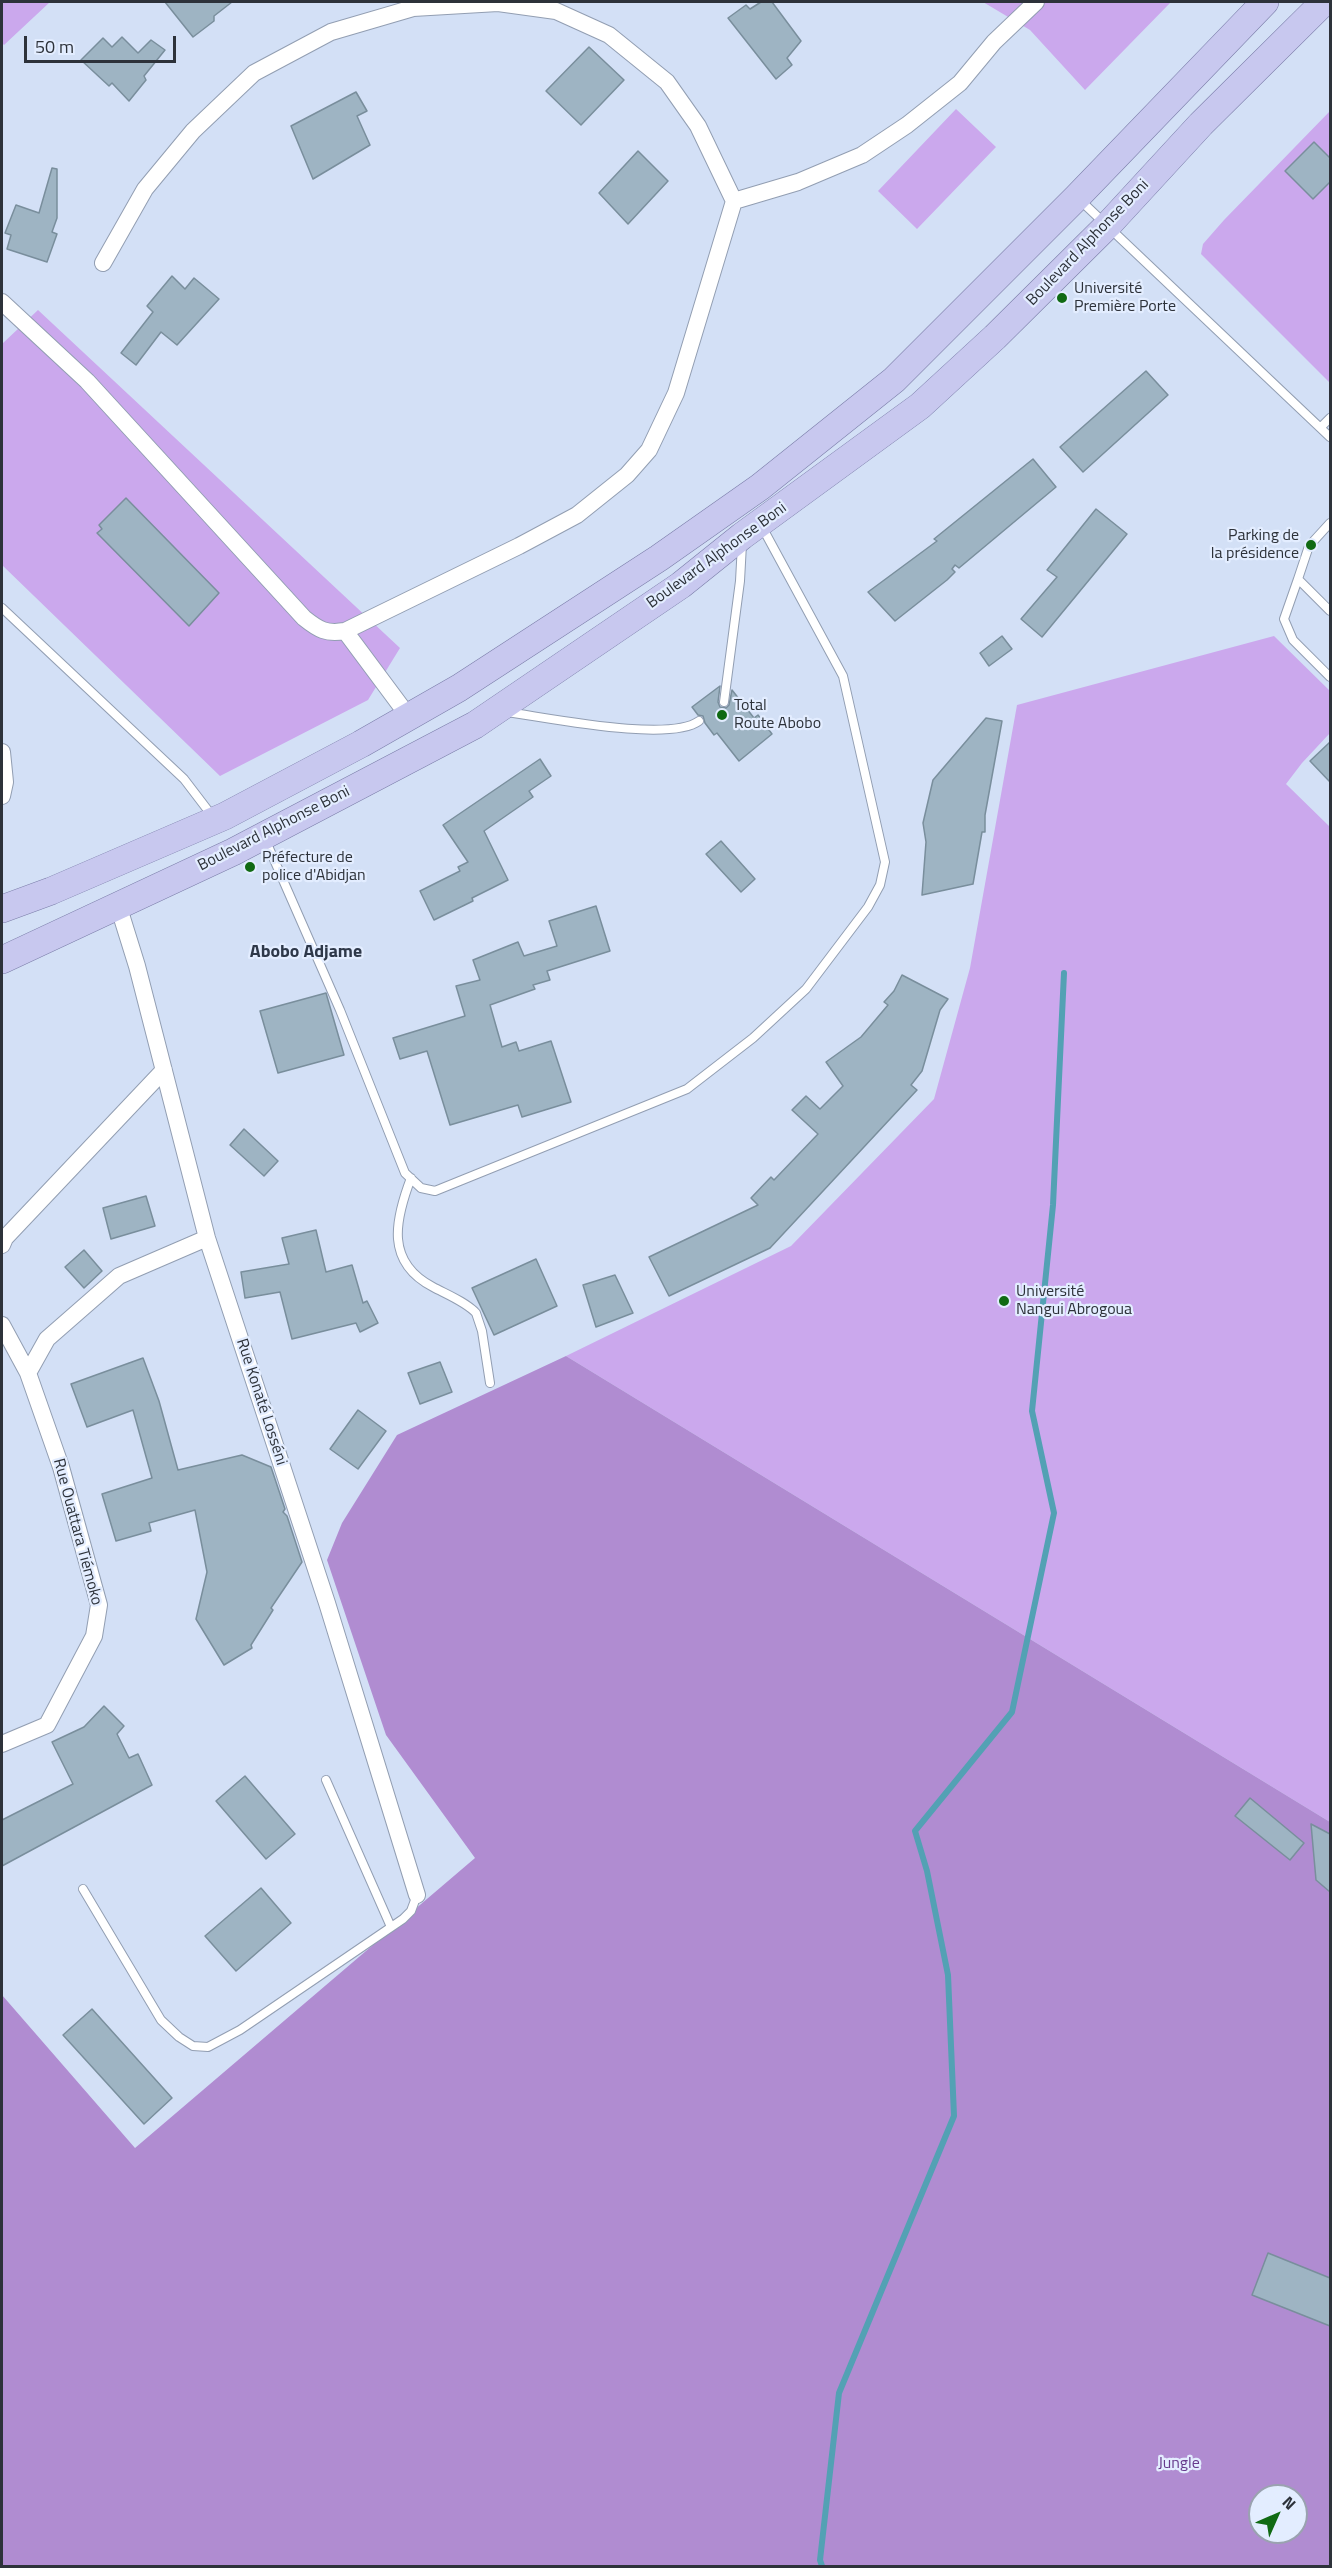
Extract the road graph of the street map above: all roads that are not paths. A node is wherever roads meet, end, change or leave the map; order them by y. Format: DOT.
graph roads {
  1 [pos="1036,2"];
  2 [pos="1265,2"];
  3 [pos="1324,2"];
  4 [pos="1077,197"];
  5 [pos="734,201"];
  6 [pos="1108,225"];
  7 [pos="104,263"];
  8 [pos="2,302"];
  9 [pos="1330,418"];
  10 [pos="1321,427"];
  11 [pos="1330,437"];
  12 [pos="1330,523"];
  13 [pos="751,530"];
  14 [pos="1298,579"];
  15 [pos="2,608"];
  16 [pos="1330,611"];
  17 [pos="345,631"];
  18 [pos="1330,677"];
  19 [pos="724,702"];
  20 [pos="496,711"];
  21 [pos="409,717"];
  22 [pos="699,721"];
  23 [pos="2,753"];
  24 [pos="2,796"];
  25 [pos="215,820"];
  26 [pos="263,836"];
  27 [pos="118,905"];
  28 [pos="2,909"];
  29 [pos="2,960"];
  30 [pos="164,1070"];
  31 [pos="411,1178"];
  32 [pos="207,1238"];
  33 [pos="2,1245"];
  34 [pos="2,1325"];
  35 [pos="28,1373"];
  36 [pos="490,1383"];
  37 [pos="2,1744"];
  38 [pos="326,1780"];
  39 [pos="82,1889"];
  40 [pos="417,1895"];
  41 [pos="391,1927"];
  1 -- 5 [label="street"];
  2 -- 4 [label="main road, Boulevard Alphonse Boni"];
  3 -- 6 [label="main road, Boulevard Alphonse Boni"];
  4 -- 6 [label="lane"];
  4 -- 21 [label="main road, Boulevard Alphonse Boni"];
  5 -- 7 [label="street"];
  5 -- 17 [label="street"];
  6 -- 10 [label="lane"];
  6 -- 13 [label="main road, Boulevard Alphonse Boni"];
  8 -- 17 [label="street"];
  9 -- 10 [label="lane"];
  10 -- 11 [label="lane"];
  12 -- 14 [label="lane"];
  13 -- 19 [label="lane"];
  13 -- 20 [label="main road, Boulevard Alphonse Boni"];
  13 -- 31 [label="lane"];
  14 -- 16 [label="lane"];
  14 -- 18 [label="lane"];
  15 -- 25 [label="lane"];
  17 -- 21 [label="street"];
  20 -- 22 [label="lane"];
  20 -- 26 [label="main road, Boulevard Alphonse Boni"];
  21 -- 25 [label="main road, Boulevard Alphonse Boni"];
  23 -- 24 [label="street"];
  25 -- 28 [label="main road, Boulevard Alphonse Boni"];
  26 -- 27 [label="main road, Boulevard Alphonse Boni"];
  26 -- 31 [label="lane"];
  27 -- 29 [label="main road, Boulevard Alphonse Boni"];
  27 -- 30 [label="street, Rue Konaté Losséni"];
  30 -- 32 [label="street, Rue Konaté Losséni"];
  30 -- 33 [label="street"];
  31 -- 36 [label="lane"];
  32 -- 35 [label="street"];
  32 -- 40 [label="street, Rue Konaté Losséni"];
  34 -- 35 [label="street, Rue Ouattara Tiémoko"];
  35 -- 37 [label="street, Rue Ouattara Tiémoko"];
  38 -- 41 [label="lane"];
  39 -- 41 [label="lane"];
  40 -- 41 [label="lane"];
}
